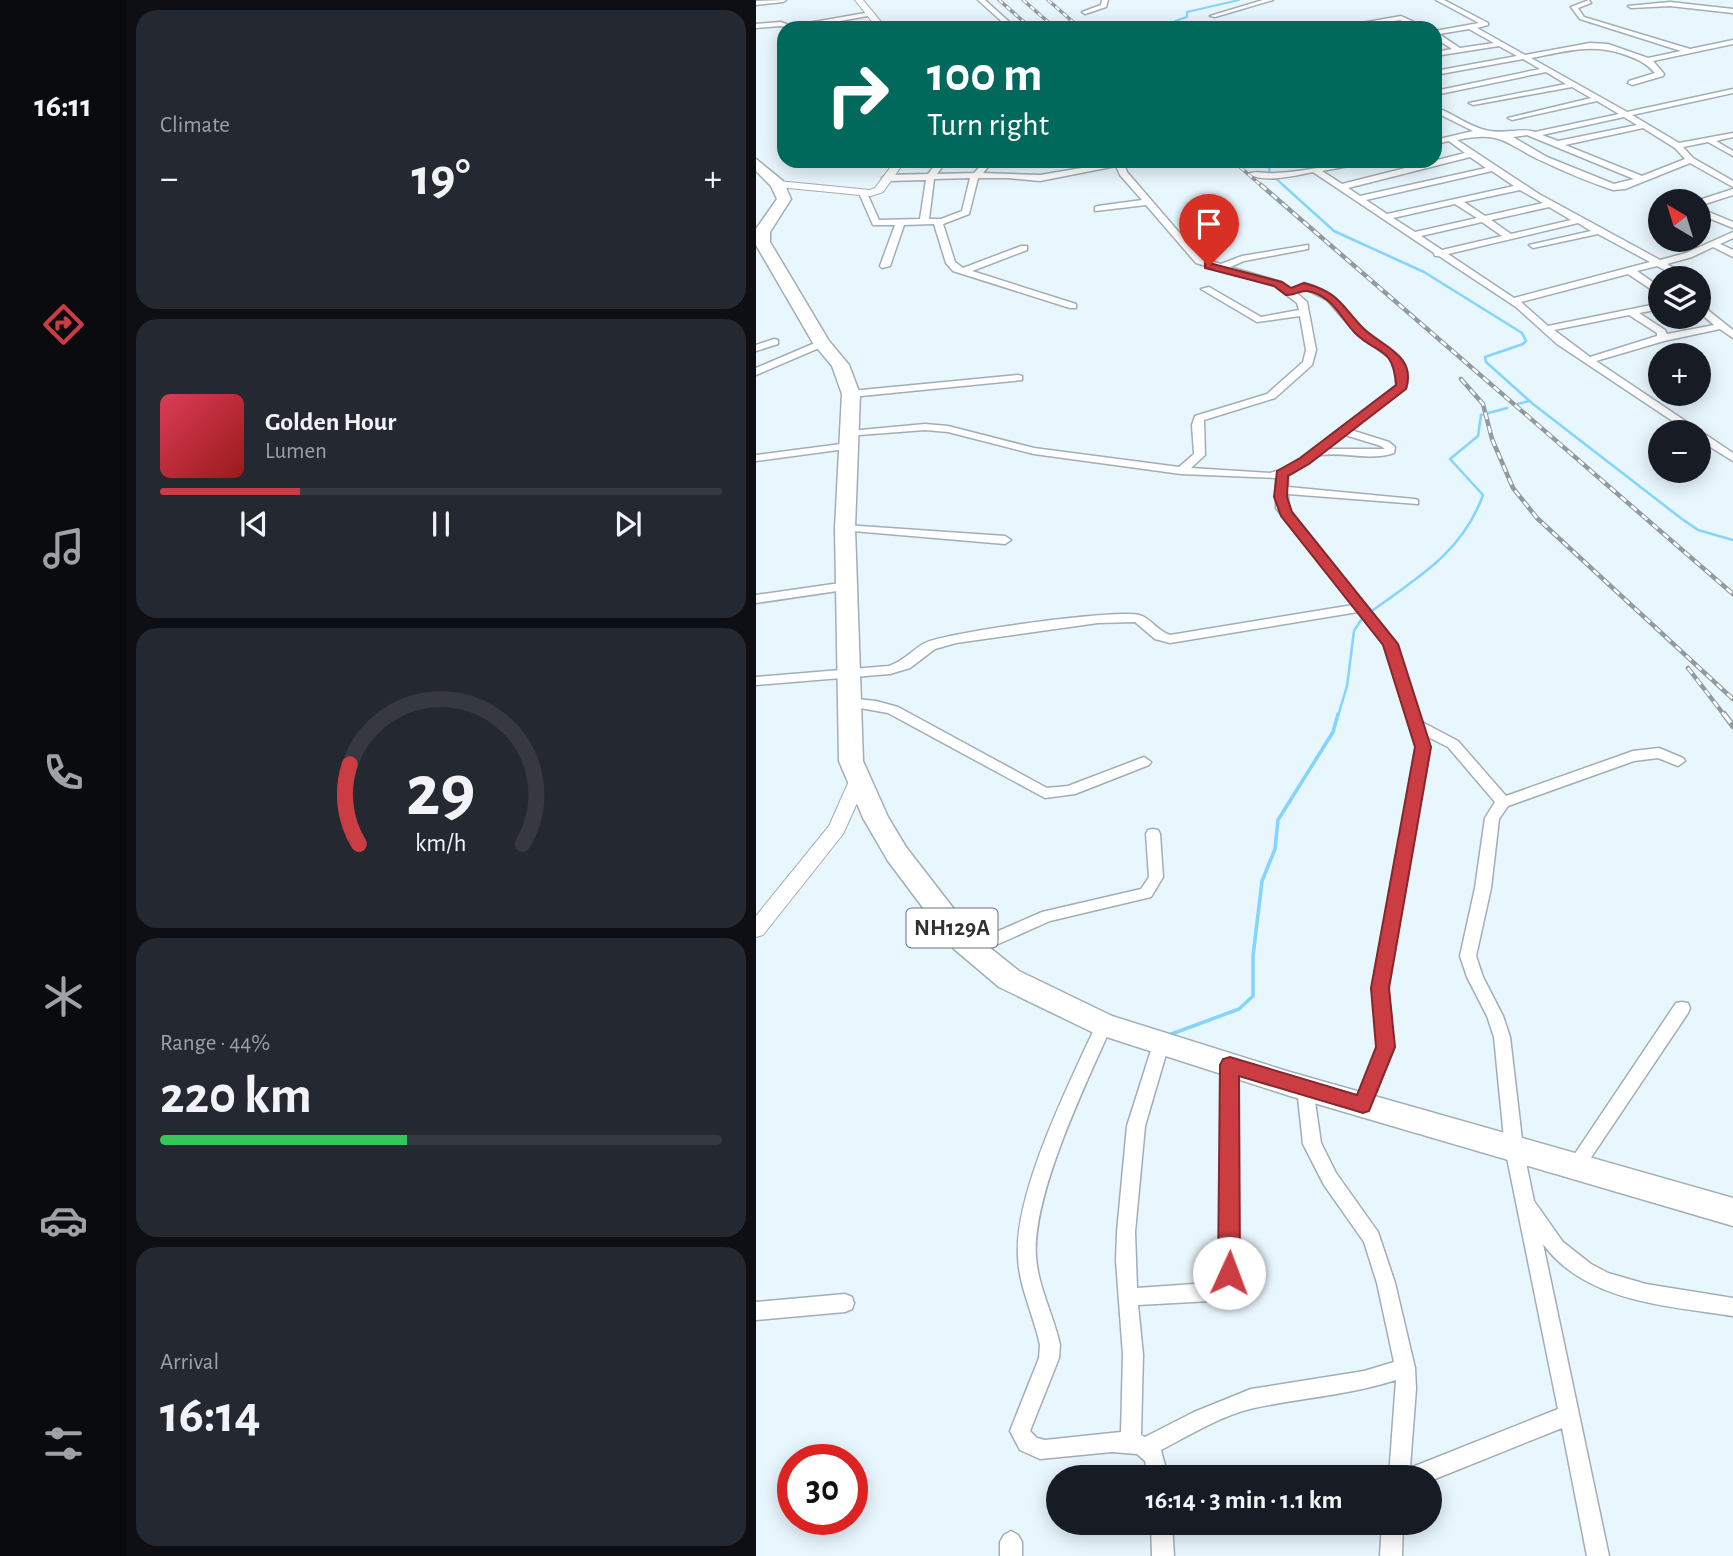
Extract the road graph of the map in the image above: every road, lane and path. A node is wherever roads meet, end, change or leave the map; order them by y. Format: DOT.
graph roads {
  1 [pos="783,0"];
  2 [pos="859,0"];
  3 [pos="981,0"];
  4 [pos="1104,0"];
  5 [pos="1270,0"];
  6 [pos="1438,0"];
  7 [pos="1589,2"];
  8 [pos="756,4"];
  9 [pos="1631,6"];
  10 [pos="1733,10"];
  11 [pos="1085,12"];
  12 [pos="871,14"];
  13 [pos="1213,16"];
  14 [pos="830,21"];
  15 [pos="876,21"];
  16 [pos="1005,21"];
  17 [pos="1382,21"];
  18 [pos="1409,21"];
  19 [pos="777,23"];
  20 [pos="756,26"];
  21 [pos="1471,27"];
  22 [pos="1442,36"];
  23 [pos="1442,40"];
  24 [pos="1732,42"];
  25 [pos="1499,44"];
  26 [pos="1459,50"];
  27 [pos="1690,52"];
  28 [pos="1442,53"];
  29 [pos="1522,56"];
  30 [pos="1648,60"];
  31 [pos="1547,71"];
  32 [pos="1442,72"];
  33 [pos="1632,83"];
  34 [pos="1573,85"];
  35 [pos="1733,91"];
  36 [pos="1442,92"];
  37 [pos="1598,99"];
  38 [pos="1473,103"];
  39 [pos="1442,112"];
  40 [pos="1623,113"];
  41 [pos="1512,118"];
  42 [pos="1643,126"];
  43 [pos="1481,132"];
  44 [pos="1536,134"];
  45 [pos="1733,135"];
  46 [pos="1505,136"];
  47 [pos="1450,138"];
  48 [pos="1442,140"];
  49 [pos="1709,140"];
  50 [pos="1557,144"];
  51 [pos="1678,146"];
  52 [pos="1471,154"];
  53 [pos="1733,154"];
  54 [pos="1689,160"];
  55 [pos="1442,161"];
  56 [pos="756,163"];
  57 [pos="894,168"];
  58 [pos="937,168"];
  59 [pos="983,168"];
  60 [pos="1089,168"];
  61 [pos="1121,168"];
  62 [pos="1308,168"];
  63 [pos="1318,168"];
  64 [pos="1416,168"];
  65 [pos="1492,169"];
  66 [pos="1252,174"];
  67 [pos="886,178"];
  68 [pos="930,178"];
  69 [pos="974,178"];
  70 [pos="1641,179"];
  71 [pos="778,184"];
  72 [pos="1733,184"];
  73 [pos="1341,187"];
  74 [pos="1520,187"];
  75 [pos="1733,192"];
  76 [pos="863,194"];
  77 [pos="1357,198"];
  78 [pos="1712,199"];
  79 [pos="1457,201"];
  80 [pos="1150,202"];
  81 [pos="1552,204"];
  82 [pos="1098,209"];
  83 [pos="1388,216"];
  84 [pos="1712,216"];
  85 [pos="1483,219"];
  86 [pos="924,220"];
  87 [pos="1580,220"];
  88 [pos="900,223"];
  89 [pos="939,223"];
  90 [pos="1733,225"];
  91 [pos="1597,232"];
  92 [pos="1415,235"];
  93 [pos="1733,235"];
  94 [pos="1511,238"];
  95 [pos="1533,245"];
  96 [pos="1714,245"];
  97 [pos="1305,247"];
  98 [pos="1024,248"];
  99 [pos="1438,254"];
  100 [pos="1733,254"];
  101 [pos="1659,263"];
  102 [pos="885,266"];
  103 [pos="1665,266"];
  104 [pos="1220,268"];
  105 [pos="1630,271"];
  106 [pos="962,272"];
  107 [pos="1648,284"];
  108 [pos="1206,289"];
  109 [pos="1290,293"];
  110 [pos="1513,301"];
  111 [pos="1073,306"];
  112 [pos="1648,309"];
  113 [pos="1304,312"];
  114 [pos="1630,312"];
  115 [pos="1711,318"];
  116 [pos="1721,326"];
  117 [pos="1546,329"];
  118 [pos="1733,335"];
  119 [pos="1662,338"];
  120 [pos="774,342"];
  121 [pos="822,343"];
  122 [pos="756,348"];
  123 [pos="1589,360"];
  124 [pos="756,372"];
  125 [pos="1018,378"];
  126 [pos="851,394"];
  127 [pos="1679,420"];
  128 [pos="1342,431"];
  129 [pos="850,440"];
  130 [pos="1711,442"];
  131 [pos="1317,452"];
  132 [pos="756,458"];
  133 [pos="1733,458"];
  134 [pos="1181,471"];
  135 [pos="1282,474"];
  136 [pos="1281,490"];
  137 [pos="1414,502"];
  138 [pos="845,528"];
  139 [pos="1005,540"];
  140 [pos="846,586"];
  141 [pos="756,599"];
  142 [pos="1362,608"];
  143 [pos="848,675"];
  144 [pos="756,681"];
  145 [pos="848,702"];
  146 [pos="1416,724"];
  147 [pos="1678,761"];
  148 [pos="1144,762"];
  149 [pos="858,781"];
  150 [pos="1503,802"];
  151 [pos="1153,834"];
  152 [pos="756,930"];
  153 [pos="972,948"];
  154 [pos="1682,1008"];
  155 [pos="1104,1024"];
  156 [pos="1161,1044"];
  157 [pos="1230,1065"];
  158 [pos="1306,1088"];
  159 [pos="1363,1105"];
  160 [pos="1514,1148"];
  161 [pos="1576,1166"];
  162 [pos="1525,1200"];
  163 [pos="1733,1212"];
  164 [pos="1128,1297"];
  165 [pos="845,1303"];
  166 [pos="1733,1307"];
  167 [pos="756,1311"];
  168 [pos="1405,1368"];
  169 [pos="1567,1415"];
  170 [pos="1139,1444"];
  171 [pos="1156,1465"];
  172 [pos="1400,1465"];
  173 [pos="1442,1466"];
  174 [pos="1162,1535"];
  175 [pos="1393,1535"];
  176 [pos="1163,1556"];
  177 [pos="1391,1556"];
  178 [pos="1598,1556"];
  1 -- 8 [label="street"];
  2 -- 12 [label="street"];
  3 -- 16 [label="street"];
  4 -- 11 [label="street"];
  5 -- 13 [label="street"];
  6 -- 21 [label="street"];
  7 -- 27 [label="street"];
  9 -- 10 [label="street"];
  12 -- 14 [label="street"];
  12 -- 15 [label="street"];
  17 -- 18 [label="street"];
  19 -- 20 [label="street"];
  21 -- 22 [label="street"];
  21 -- 25 [label="street"];
  23 -- 26 [label="street"];
  24 -- 27 [label="street"];
  25 -- 26 [label="street"];
  25 -- 29 [label="street"];
  26 -- 28 [label="street"];
  27 -- 30 [label="street"];
  29 -- 30 [label="street"];
  29 -- 31 [label="street"];
  29 -- 32 [label="street"];
  30 -- 33 [label="street"];
  31 -- 34 [label="street"];
  31 -- 36 [label="street"];
  34 -- 37 [label="street"];
  34 -- 38 [label="street"];
  35 -- 40 [label="street"];
  37 -- 40 [label="street"];
  37 -- 41 [label="street"];
  39 -- 43 [label="street"];
  40 -- 42 [label="street"];
  40 -- 44 [label="street"];
  42 -- 50 [label="street"];
  42 -- 51 [label="street"];
  43 -- 46 [label="street"];
  43 -- 47 [label="street"];
  44 -- 46 [label="street"];
  44 -- 50 [label="street"];
  45 -- 49 [label="street"];
  46 -- 70 [label="street"];
  47 -- 48 [label="street"];
  47 -- 52 [label="street"];
  49 -- 51 [label="street"];
  49 -- 53 [label="street"];
  50 -- 70 [label="street"];
  51 -- 54 [label="street"];
  52 -- 55 [label="street"];
  52 -- 65 [label="street"];
  54 -- 70 [label="street"];
  54 -- 72 [label="street"];
  56 -- 71 [label="highway"];
  57 -- 67 [label="street"];
  58 -- 68 [label="street"];
  59 -- 69 [label="street"];
  60 -- 69 [label="street"];
  61 -- 80 [label="street"];
  62 -- 66 [label="street"];
  63 -- 73 [label="street"];
  64 -- 73 [label="street"];
  65 -- 74 [label="street"];
  65 -- 77 [label="street"];
  67 -- 68 [label="street"];
  67 -- 76 [label="street"];
  68 -- 69 [label="street"];
  68 -- 86 [label="street"];
  69 -- 89 [label="street"];
  71 -- 76 [label="street"];
  71 -- 121 [label="highway, NH129A"];
  73 -- 77 [label="street"];
  74 -- 79 [label="street"];
  74 -- 81 [label="street"];
  75 -- 78 [label="street"];
  76 -- 88 [label="street"];
  77 -- 83 [label="street"];
  79 -- 83 [label="street"];
  79 -- 85 [label="street"];
  80 -- 82 [label="street"];
  80 -- 104 [label="street"];
  81 -- 85 [label="street"];
  81 -- 87 [label="street"];
  83 -- 92 [label="street"];
  84 -- 90 [label="street"];
  85 -- 92 [label="street"];
  85 -- 94 [label="street"];
  86 -- 88 [label="street"];
  86 -- 89 [label="street"];
  87 -- 91 [label="street"];
  87 -- 94 [label="street"];
  88 -- 102 [label="street"];
  89 -- 106 [label="street"];
  91 -- 95 [label="street"];
  91 -- 101 [label="street"];
  92 -- 99 [label="street"];
  93 -- 96 [label="street"];
  94 -- 99 [label="street"];
  96 -- 100 [label="street"];
  96 -- 101 [label="street"];
  97 -- 104 [label="street"];
  98 -- 106 [label="street"];
  99 -- 110 [label="street"];
  101 -- 103 [label="street"];
  101 -- 105 [label="street"];
  104 -- 109 [label="street"];
  105 -- 107 [label="street"];
  105 -- 110 [label="street"];
  106 -- 111 [label="street"];
  108 -- 113 [label="street"];
  109 -- 113 [label="street"];
  109 -- 128 [label="street"];
  110 -- 117 [label="street"];
  112 -- 114 [label="street"];
  113 -- 134 [label="street"];
  114 -- 117 [label="street"];
  114 -- 119 [label="street"];
  115 -- 116 [label="street"];
  116 -- 118 [label="street"];
  116 -- 119 [label="street"];
  117 -- 123 [label="street"];
  119 -- 123 [label="street"];
  120 -- 122 [label="street"];
  121 -- 124 [label="street"];
  121 -- 126 [label="highway, NH129A"];
  123 -- 127 [label="street"];
  125 -- 126 [label="street"];
  126 -- 129 [label="highway, NH129A"];
  128 -- 131 [label="street"];
  128 -- 131 [label="street"];
  129 -- 132 [label="street"];
  129 -- 134 [label="street"];
  129 -- 138 [label="highway, NH129A"];
  130 -- 133 [label="street"];
  131 -- 135 [label="street"];
  134 -- 135 [label="street"];
  135 -- 136 [label="street"];
  136 -- 137 [label="street"];
  136 -- 142 [label="street"];
  138 -- 139 [label="street"];
  138 -- 140 [label="highway, NH129A"];
  140 -- 141 [label="street"];
  140 -- 143 [label="highway, NH129A"];
  142 -- 143 [label="street"];
  142 -- 146 [label="street"];
  143 -- 144 [label="street"];
  143 -- 145 [label="highway, NH129A"];
  145 -- 148 [label="street"];
  145 -- 149 [label="highway, NH129A"];
  146 -- 150 [label="street"];
  146 -- 159 [label="street"];
  147 -- 150 [label="street"];
  149 -- 152 [label="street"];
  149 -- 153 [label="highway, NH129A"];
  150 -- 160 [label="street"];
  151 -- 153 [label="street"];
  153 -- 155 [label="highway, NH129A"];
  154 -- 161 [label="street"];
  155 -- 156 [label="highway, NH129A"];
  155 -- 170 [label="street"];
  156 -- 157 [label="highway, NH129A"];
  156 -- 164 [label="street"];
  157 -- 158 [label="highway, NH129A"];
  157 -- 164 [label="street"];
  158 -- 159 [label="highway, NH129A"];
  158 -- 168 [label="street"];
  159 -- 160 [label="highway, NH129A"];
  160 -- 161 [label="highway, NH129A"];
  160 -- 162 [label="street"];
  161 -- 163 [label="highway, NH129A"];
  162 -- 166 [label="street"];
  162 -- 169 [label="street"];
  164 -- 170 [label="street"];
  165 -- 167 [label="street"];
  168 -- 170 [label="street"];
  168 -- 172 [label="street"];
  169 -- 173 [label="street"];
  169 -- 178 [label="street"];
  170 -- 171 [label="street"];
  174 -- 176 [label="street"];
  175 -- 177 [label="street"];
}
